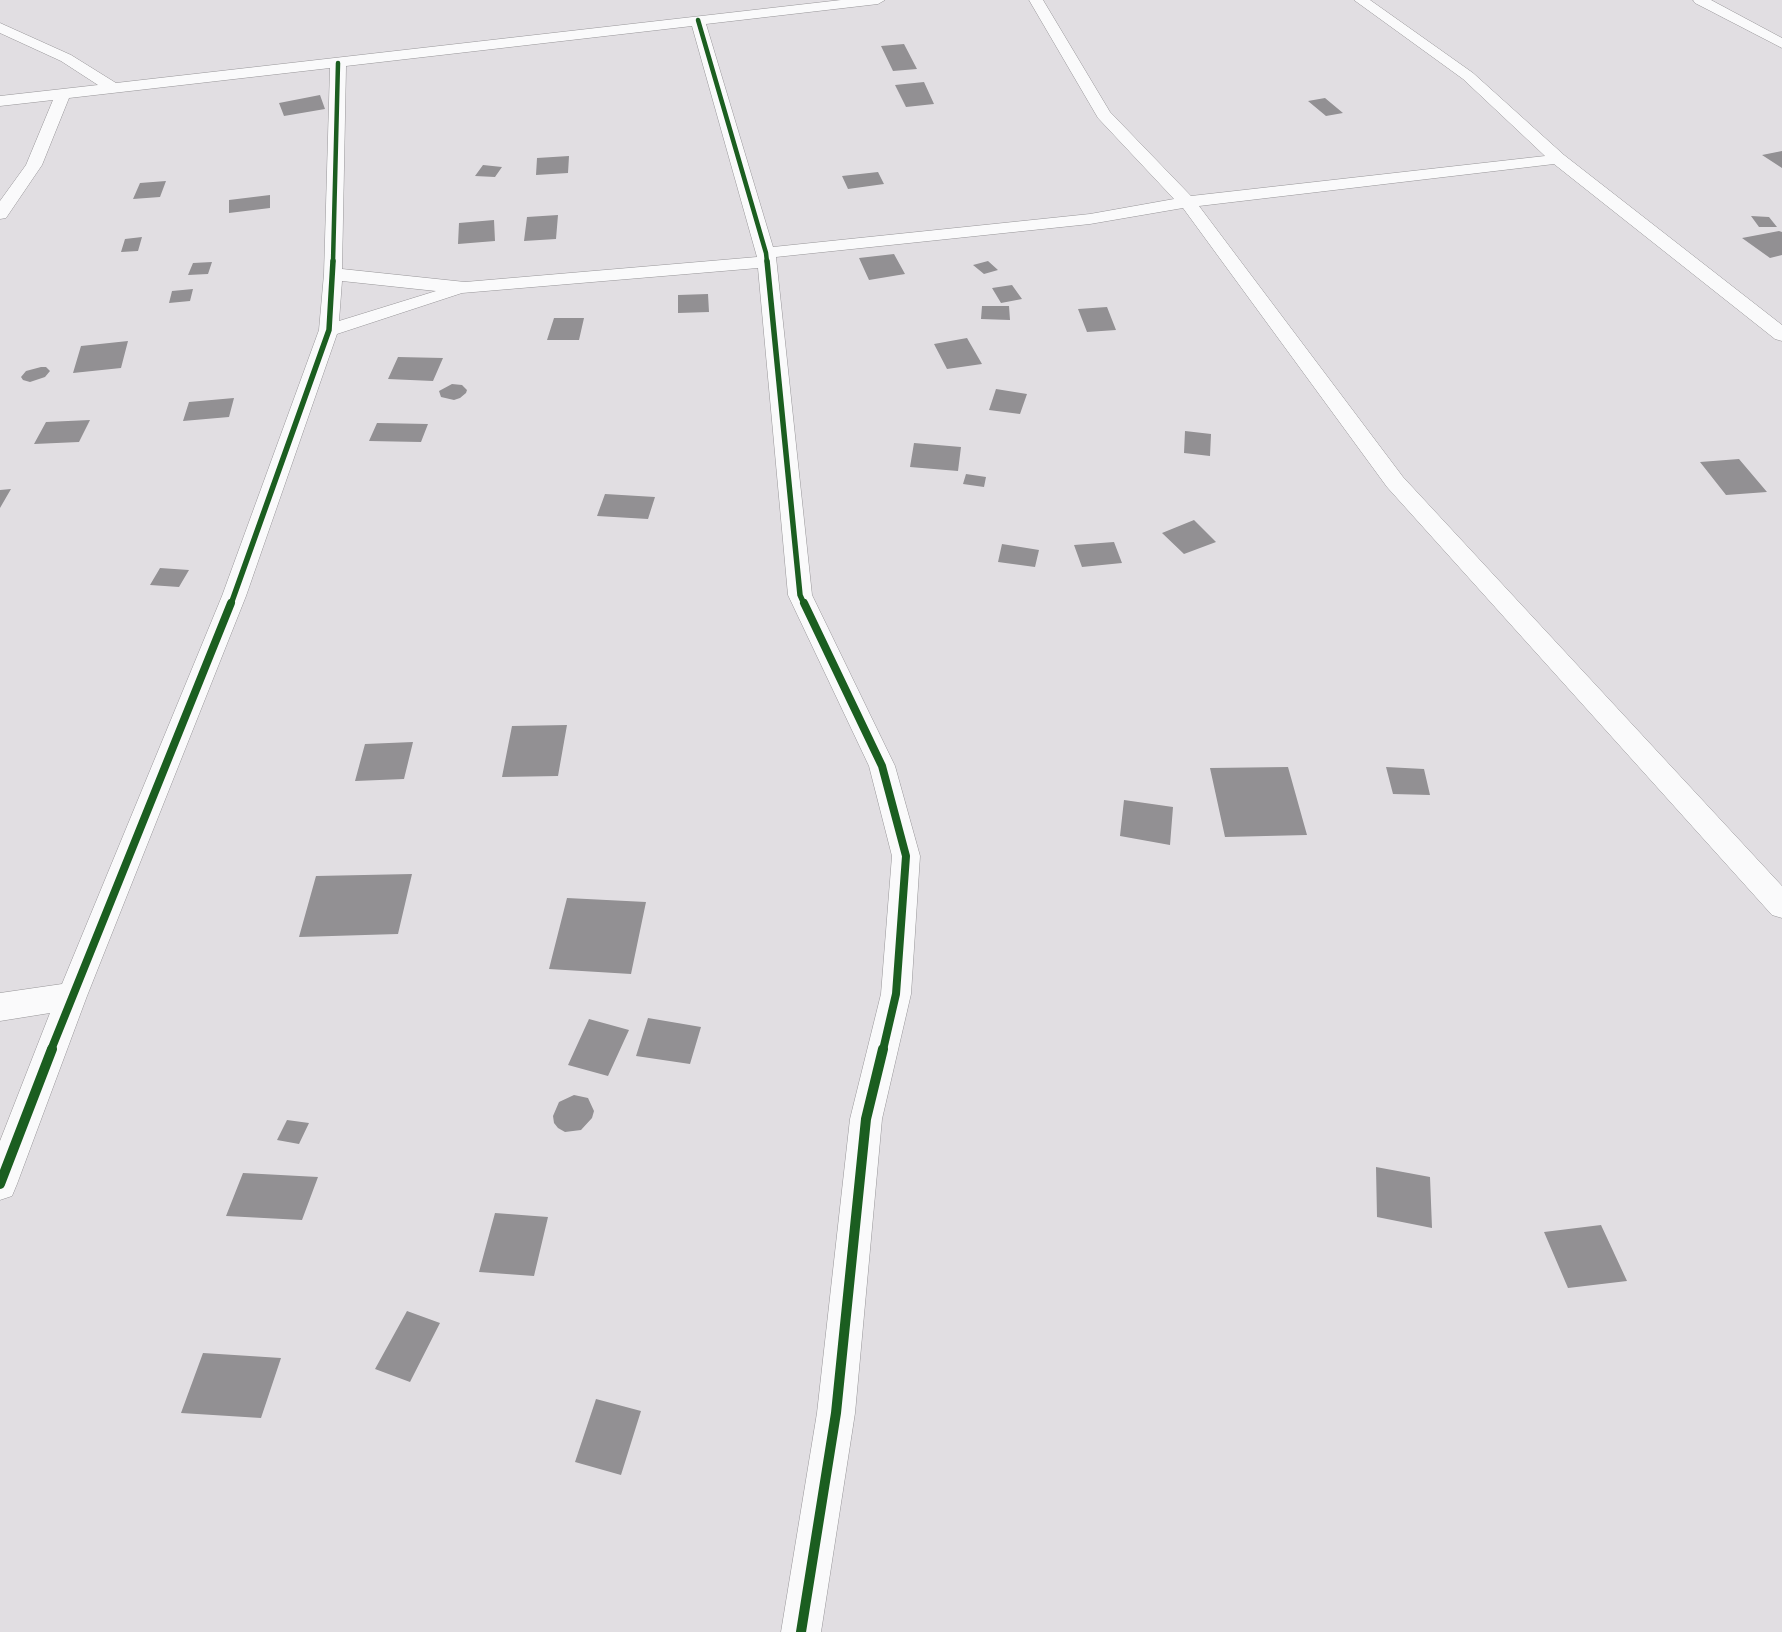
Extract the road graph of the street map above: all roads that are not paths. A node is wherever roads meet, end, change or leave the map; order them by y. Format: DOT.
graph roads {
  1 [pos="878,0"];
  2 [pos="1036,0"];
  3 [pos="1361,0"];
  4 [pos="1700,0"];
  5 [pos="698,20"];
  6 [pos="0,27"];
  7 [pos="1782,44"];
  8 [pos="338,63"];
  9 [pos="116,89"];
  10 [pos="63,94"];
  11 [pos="0,101"];
  12 [pos="1558,159"];
  13 [pos="1187,202"];
  14 [pos="0,214"];
  15 [pos="766,258"];
  16 [pos="333,274"];
  17 [pos="465,288"];
  18 [pos="329,330"];
  19 [pos="1782,336"];
  20 [pos="1782,906"];
  21 [pos="72,996"];
  22 [pos="0,1007"];
  23 [pos="0,1184"];
  24 [pos="801,1632"];
  1 -- 5 [label="street"];
  2 -- 13 [label="street"];
  3 -- 12 [label="street"];
  4 -- 7 [label="street"];
  5 -- 8 [label="street"];
  5 -- 15 [label="street"];
  6 -- 9 [label="street"];
  8 -- 9 [label="street"];
  8 -- 16 [label="street"];
  9 -- 10 [label="street"];
  10 -- 11 [label="street"];
  10 -- 14 [label="street"];
  12 -- 13 [label="street"];
  12 -- 19 [label="street"];
  13 -- 15 [label="street"];
  13 -- 20 [label="street"];
  15 -- 17 [label="street"];
  15 -- 24 [label="street"];
  16 -- 17 [label="street"];
  16 -- 18 [label="street"];
  17 -- 18 [label="street"];
  18 -- 21 [label="street"];
  21 -- 22 [label="street"];
  21 -- 23 [label="street"];
}
